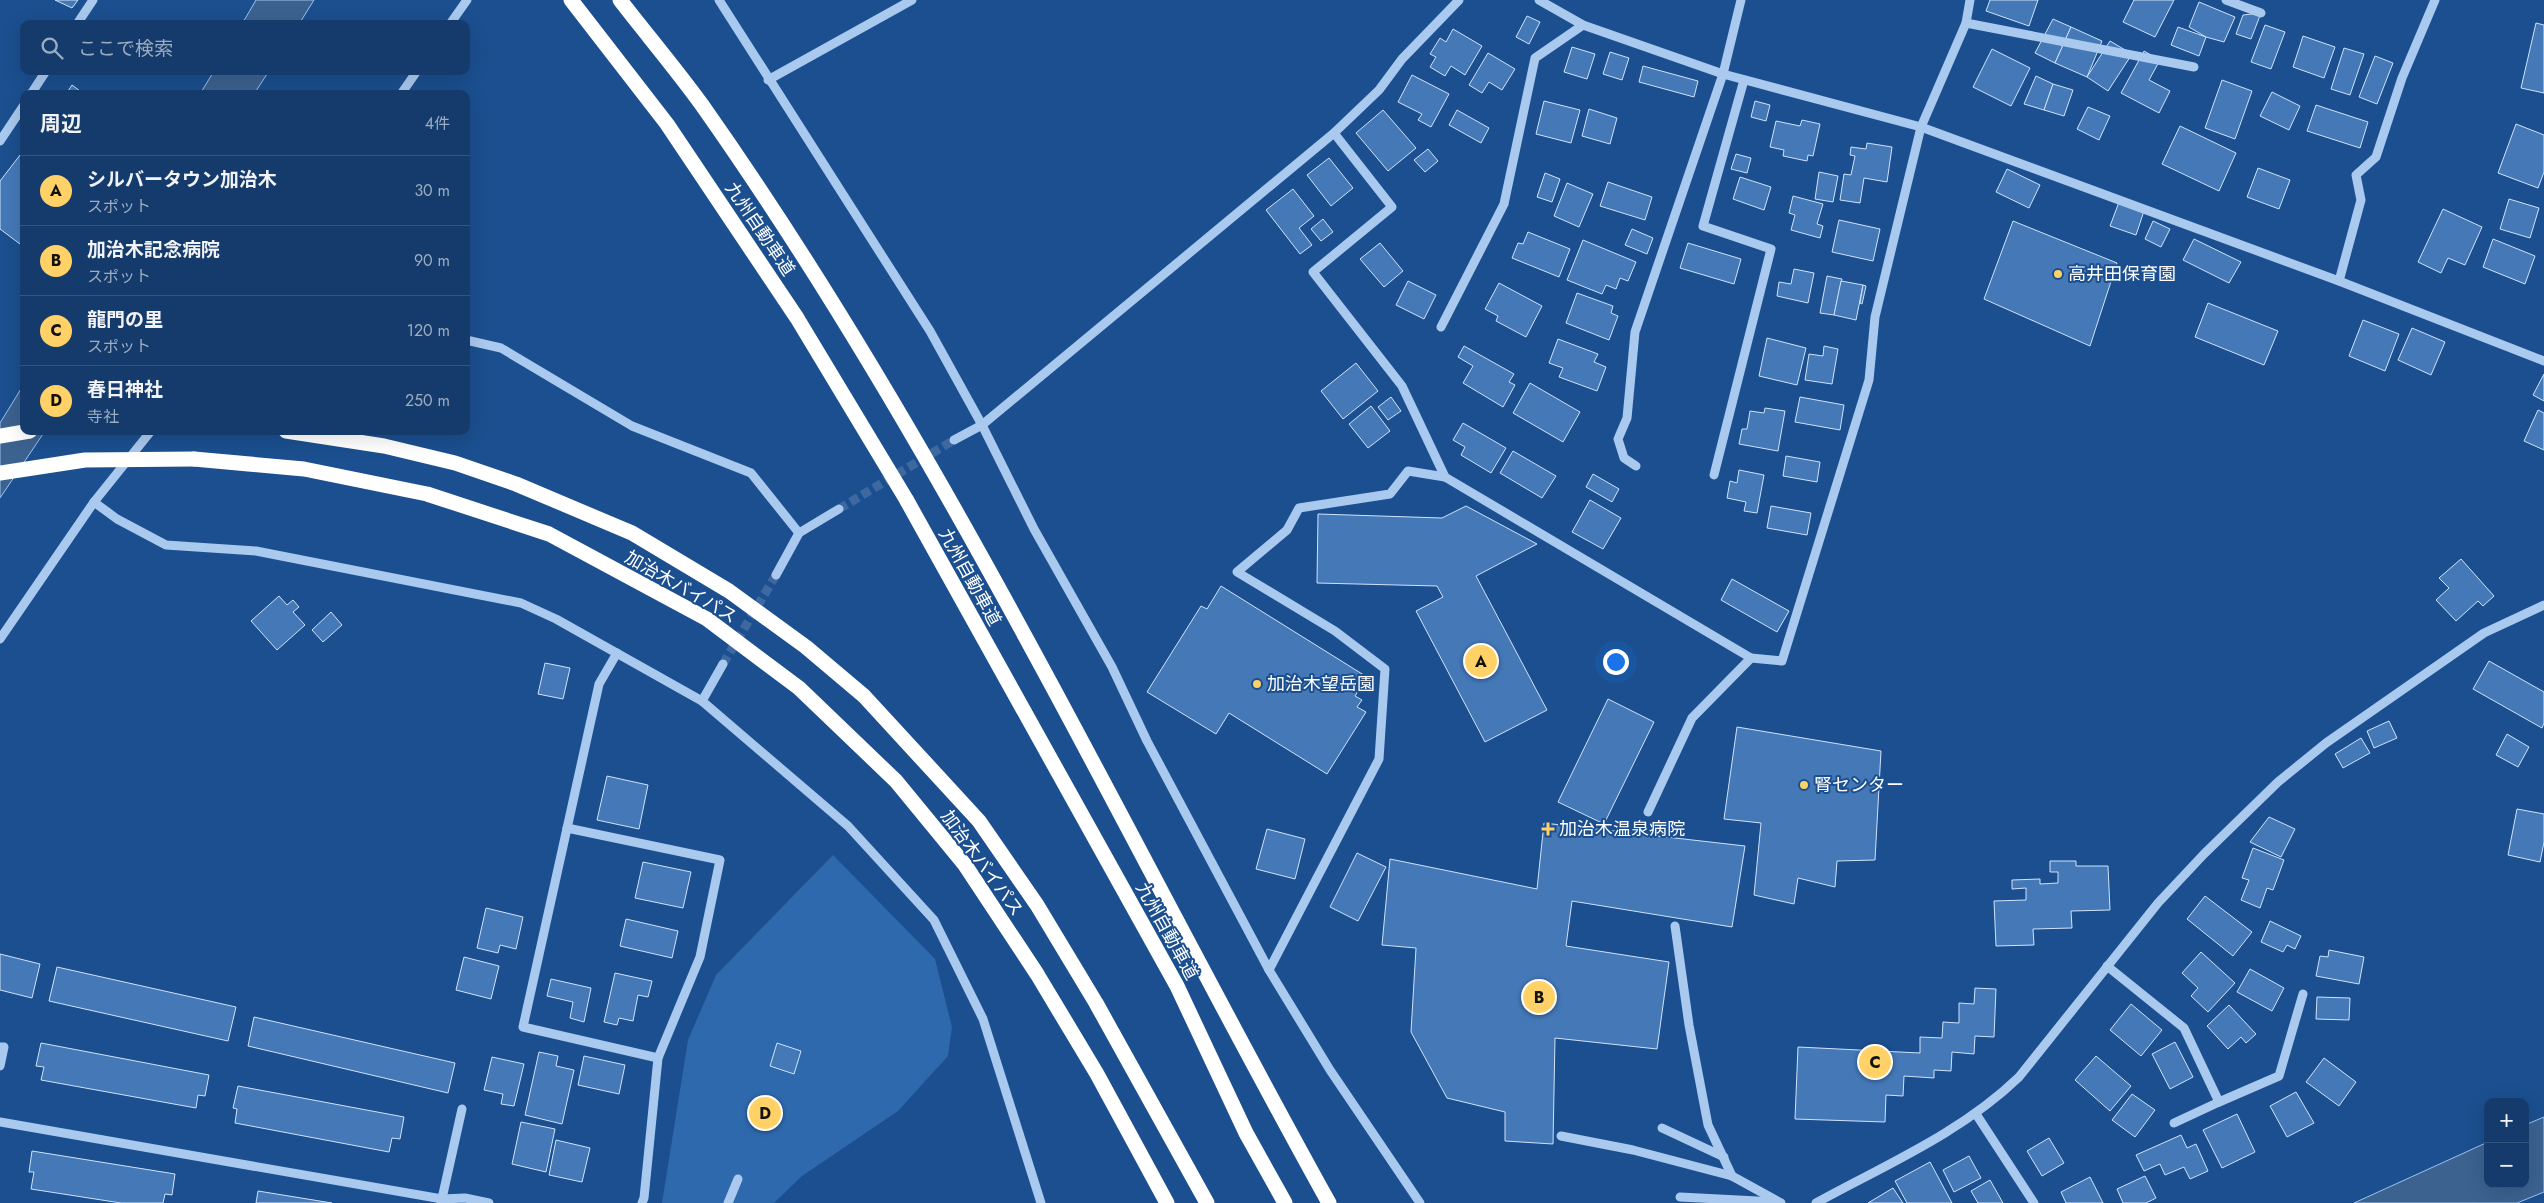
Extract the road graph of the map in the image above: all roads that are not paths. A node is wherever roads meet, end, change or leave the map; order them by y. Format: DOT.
graph roads {
  1 [pos="93,0"];
  2 [pos="467,0"];
  3 [pos="571,0"];
  4 [pos="620,0"];
  5 [pos="719,0"];
  6 [pos="912,0"];
  7 [pos="1459,0"];
  8 [pos="1539,0"];
  9 [pos="1741,0"];
  10 [pos="1970,0"];
  11 [pos="2226,0"];
  12 [pos="2435,0"];
  13 [pos="2261,13"];
  14 [pos="80,20"];
  15 [pos="453,20"];
  16 [pos="1966,23"];
  17 [pos="1583,25"];
  18 [pos="2194,67"];
  19 [pos="1724,74"];
  20 [pos="43,75"];
  21 [pos="414,75"];
  22 [pos="768,80"];
  23 [pos="1744,80"];
  24 [pos="34,90"];
  25 [pos="404,90"];
  26 [pos="20,111"];
  27 [pos="1921,127"];
  28 [pos="1334,133"];
  29 [pos="0,141"];
  30 [pos="2339,281"];
  31 [pos="1441,327"];
  32 [pos="470,341"];
  33 [pos="2544,361"];
  34 [pos="982,425"];
  35 [pos="20,433"];
  36 [pos="148,435"];
  37 [pos="310,435"];
  38 [pos="0,436"];
  39 [pos="954,440"];
  40 [pos="1636,466"];
  41 [pos="0,472"];
  42 [pos="1714,476"];
  43 [pos="1444,477"];
  44 [pos="94,502"];
  45 [pos="839,509"];
  46 [pos="800,533"];
  47 [pos="776,576"];
  48 [pos="2544,606"];
  49 [pos="0,639"];
  50 [pos="617,653"];
  51 [pos="1751,658"];
  52 [pos="722,664"];
  53 [pos="702,701"];
  54 [pos="1648,812"];
  55 [pos="567,828"];
  56 [pos="1675,926"];
  57 [pos="2107,966"];
  58 [pos="1269,970"];
  59 [pos="2303,994"];
  60 [pos="0,1047"];
  61 [pos="658,1058"];
  62 [pos="0,1066"];
  63 [pos="2219,1102"];
  64 [pos="462,1109"];
  65 [pos="1279,1113"];
  66 [pos="1976,1114"];
  67 [pos="0,1122"];
  68 [pos="2174,1123"];
  69 [pos="1662,1128"];
  70 [pos="1561,1136"];
  71 [pos="1724,1157"];
  72 [pos="1732,1176"];
  73 [pos="738,1179"];
  74 [pos="1680,1197"];
  75 [pos="442,1201"];
  76 [pos="488,1203"];
  77 [pos="642,1203"];
  78 [pos="728,1203"];
  79 [pos="1041,1203"];
  80 [pos="1167,1203"];
  81 [pos="1207,1203"];
  82 [pos="1285,1203"];
  83 [pos="1329,1203"];
  84 [pos="1338,1203"];
  85 [pos="1420,1203"];
  86 [pos="1780,1203"];
  87 [pos="1816,1203"];
  88 [pos="2034,1203"];
  1 -- 14 [label="street"];
  2 -- 15 [label="street"];
  3 -- 82 [label="highway, 九州自動車道"];
  4 -- 65 [label="highway, 九州自動車道"];
  5 -- 22 [label="street"];
  6 -- 22 [label="street"];
  7 -- 28 [label="street"];
  8 -- 17 [label="street"];
  9 -- 19 [label="street"];
  10 -- 16 [label="street"];
  11 -- 13 [label="street"];
  12 -- 30 [label="street"];
  16 -- 18 [label="street"];
  16 -- 27 [label="street"];
  17 -- 19 [label="street"];
  17 -- 31 [label="street"];
  19 -- 23 [label="street"];
  19 -- 40 [label="street"];
  20 -- 24 [label="street"];
  21 -- 25 [label="street"];
  22 -- 34 [label="street"];
  23 -- 27 [label="street"];
  23 -- 42 [label="street"];
  26 -- 29 [label="street"];
  27 -- 30 [label="street"];
  27 -- 51 [label="street"];
  28 -- 34 [label="street"];
  28 -- 43 [label="street"];
  30 -- 33 [label="street"];
  32 -- 46 [label="street"];
  34 -- 39 [label="street"];
  34 -- 58 [label="street"];
  35 -- 38 [label="highway"];
  36 -- 44 [label="street"];
  37 -- 81 [label="highway, 加治木バイパス"];
  41 -- 80 [label="highway, 加治木バイパス, bridge"];
  43 -- 51 [label="street"];
  43 -- 58 [label="street"];
  44 -- 49 [label="street"];
  44 -- 50 [label="street"];
  45 -- 46 [label="street"];
  46 -- 47 [label="street"];
  48 -- 57 [label="street"];
  50 -- 53 [label="street"];
  50 -- 55 [label="street"];
  51 -- 54 [label="street"];
  52 -- 53 [label="street"];
  53 -- 79 [label="street"];
  55 -- 61 [label="street"];
  55 -- 61 [label="street"];
  56 -- 71 [label="street"];
  57 -- 63 [label="street"];
  57 -- 66 [label="street"];
  58 -- 85 [label="street"];
  59 -- 63 [label="street"];
  60 -- 62 [label="street"];
  61 -- 77 [label="street"];
  63 -- 68 [label="street"];
  64 -- 75 [label="street"];
  65 -- 83 [label="highway, 九州自動車道"];
  65 -- 84 [label="highway"];
  66 -- 87 [label="street"];
  66 -- 88 [label="street"];
  67 -- 75 [label="street"];
  69 -- 71 [label="street"];
  70 -- 72 [label="street"];
  71 -- 72 [label="street"];
  72 -- 86 [label="street"];
  73 -- 78 [label="street"];
  74 -- 86 [label="street"];
  75 -- 76 [label="street"];
}
